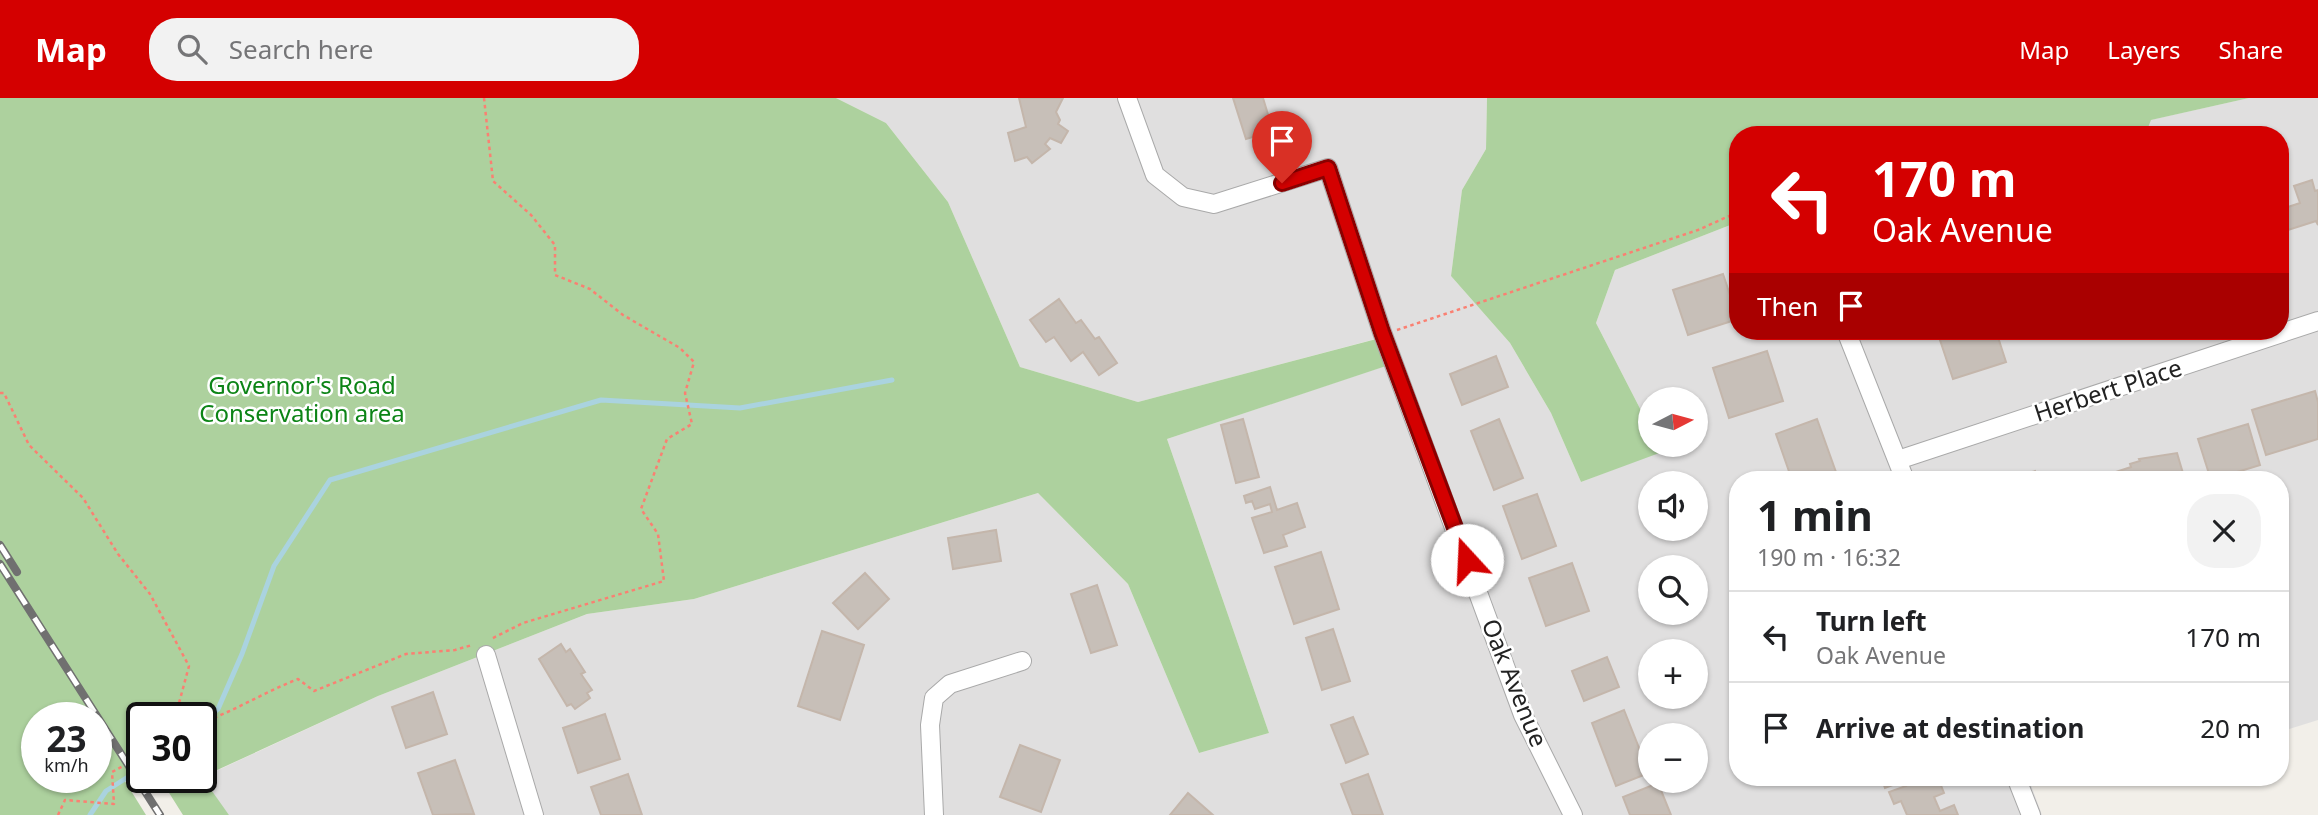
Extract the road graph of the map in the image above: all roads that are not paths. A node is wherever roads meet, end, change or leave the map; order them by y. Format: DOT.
graph roads {
  1 [pos="1127,98"];
  2 [pos="2318,321"];
  3 [pos="2289,331"];
  4 [pos="1850,340"];
  5 [pos="2261,340"];
  6 [pos="1898,460"];
  7 [pos="1902,471"];
  8 [pos="484,646"];
  9 [pos="1021,661"];
  10 [pos="2020,786"];
  11 [pos="534,815"];
  12 [pos="934,815"];
  13 [pos="1573,815"];
  14 [pos="2031,815"];
  1 -- 13 [label="street, Oak Avenue"];
  2 -- 3 [label="street, Herbert Place"];
  4 -- 6 [label="street"];
  5 -- 6 [label="street, Herbert Place"];
  6 -- 7 [label="street"];
  8 -- 11 [label="street"];
  9 -- 12 [label="street"];
  10 -- 14 [label="street"];
}
